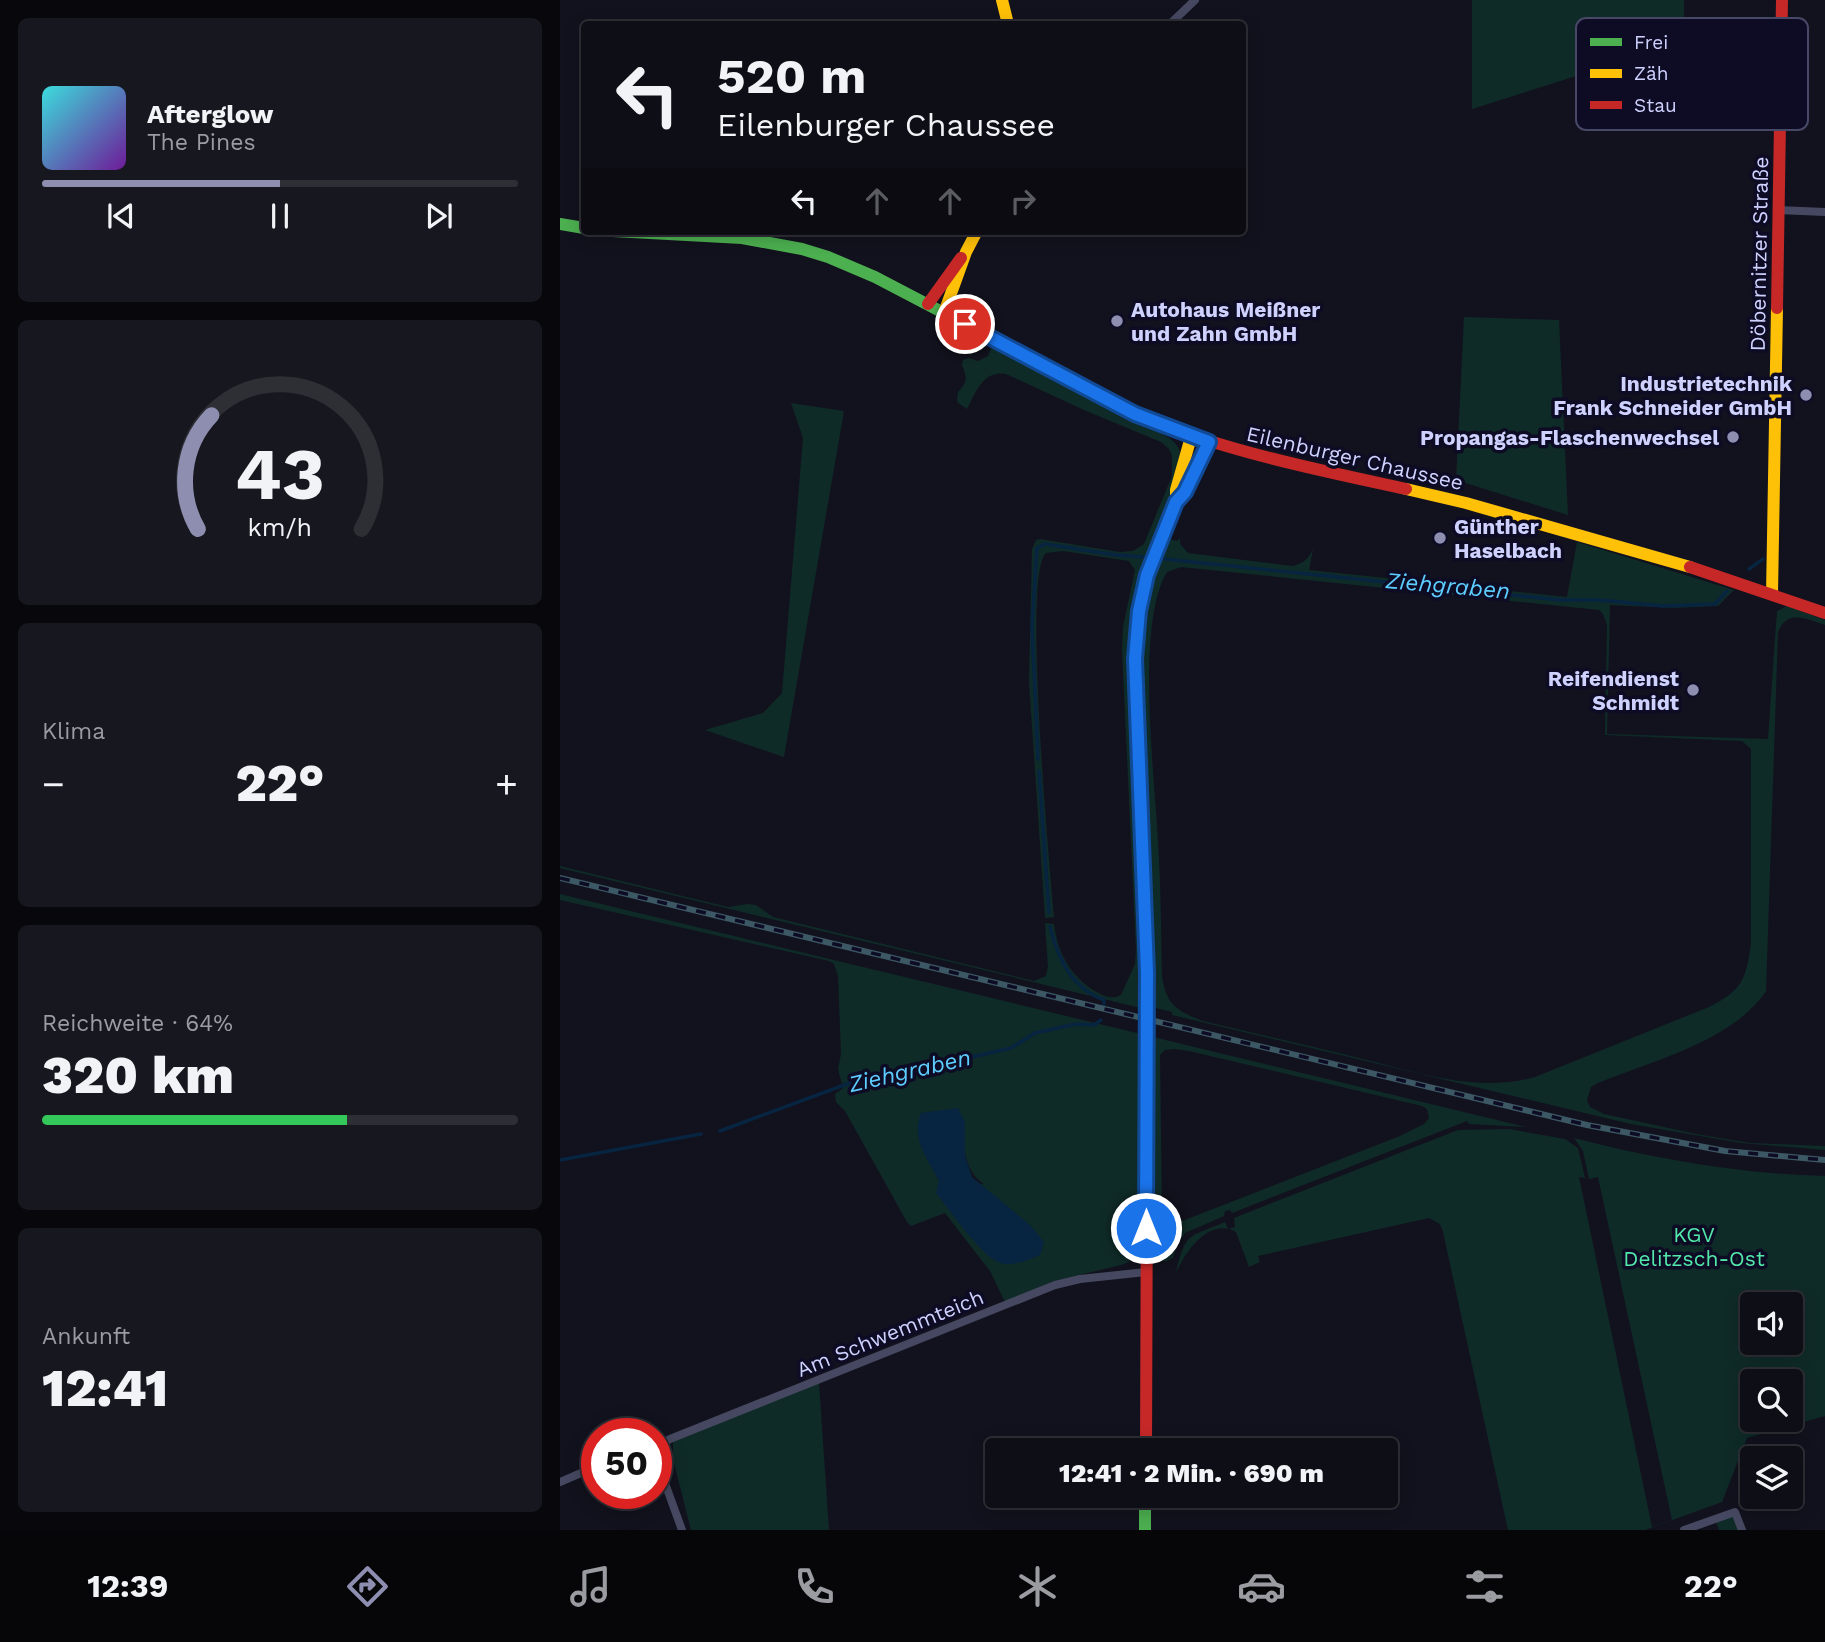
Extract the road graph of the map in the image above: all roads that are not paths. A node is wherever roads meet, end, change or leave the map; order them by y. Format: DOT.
graph roads {
  1 [pos="1002,0"];
  2 [pos="1195,0"];
  3 [pos="1782,0"];
  4 [pos="1782,18"];
  5 [pos="1007,21"];
  6 [pos="1173,21"];
  7 [pos="1780,130"];
  8 [pos="1778,210"];
  9 [pos="1825,212"];
  10 [pos="560,224"];
  11 [pos="581,228"];
  12 [pos="687,235"];
  13 [pos="975,235"];
  14 [pos="966,252"];
  15 [pos="928,304"];
  16 [pos="944,313"];
  17 [pos="1191,437"];
  18 [pos="1209,442"];
  19 [pos="1176,502"];
  20 [pos="1772,594"];
  21 [pos="1825,612"];
  22 [pos="1146,1272"];
  23 [pos="672,1438"];
  24 [pos="1146,1438"];
  25 [pos="581,1473"];
  26 [pos="560,1482"];
  27 [pos="672,1502"];
  28 [pos="1146,1508"];
  29 [pos="682,1530"];
  30 [pos="1145,1530"];
  31 [pos="1684,1530"];
  32 [pos="1742,1530"];
  1 -- 5 [label="main road"];
  2 -- 6 [label="street"];
  3 -- 4 [label="main road, Döbernitzer Straße"];
  7 -- 8 [label="main road, Döbernitzer Straße"];
  8 -- 9 [label="street"];
  8 -- 20 [label="main road, Döbernitzer Straße"];
  10 -- 11 [label="main road"];
  12 -- 15 [label="main road, Eilenburger Chaussee"];
  13 -- 14 [label="main road"];
  14 -- 15 [label="main road"];
  14 -- 16 [label="main road"];
  15 -- 16 [label="main road, Eilenburger Chaussee"];
  16 -- 17 [label="main road, Eilenburger Chaussee"];
  17 -- 18 [label="main road, Eilenburger Chaussee"];
  17 -- 19 [label="main road"];
  18 -- 19 [label="main road"];
  18 -- 20 [label="main road, Eilenburger Chaussee"];
  19 -- 22 [label="main road"];
  20 -- 21 [label="main road, Eilenburger Chaussee"];
  22 -- 23 [label="street, Am Schwemmteich"];
  22 -- 24 [label="main road"];
  25 -- 26 [label="street"];
  27 -- 29 [label="street"];
  28 -- 30 [label="main road"];
  31 -- 32 [label="street"];
}
